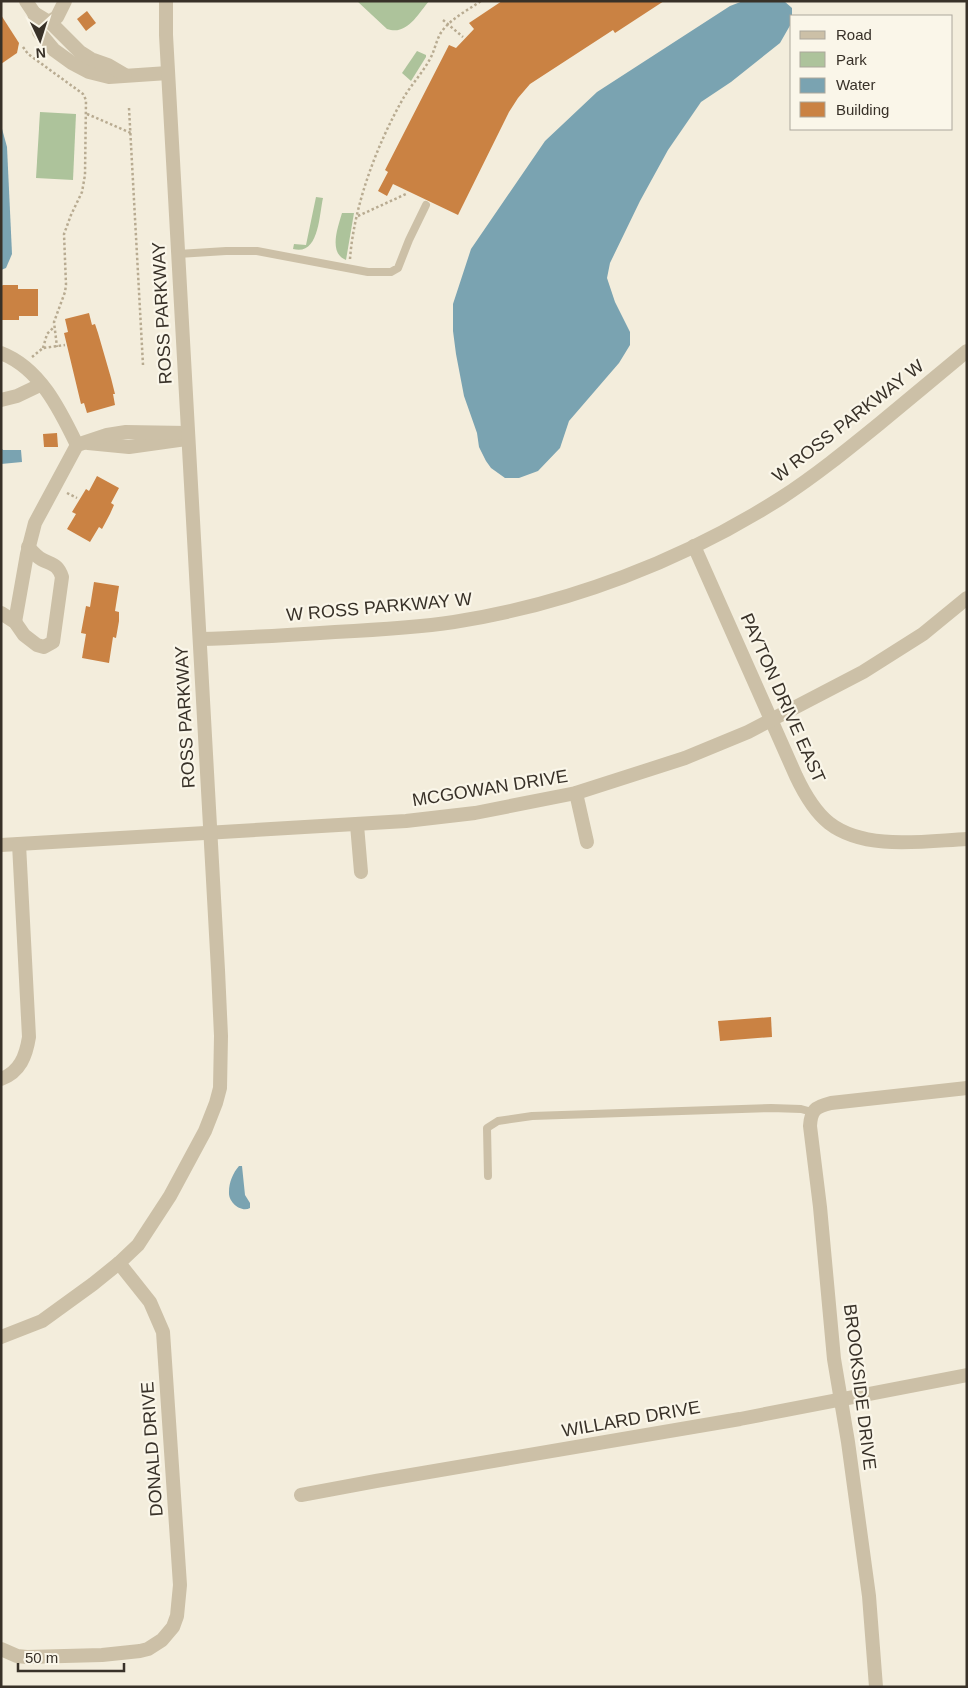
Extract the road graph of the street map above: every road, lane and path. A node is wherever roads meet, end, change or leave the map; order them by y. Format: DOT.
graph roads {
  1 [pos="26,1"];
  2 [pos="65,1"];
  3 [pos="166,1"];
  4 [pos="482,1"];
  5 [pos="34,13"];
  6 [pos="443,20"];
  7 [pos="49,22"];
  8 [pos="448,25"];
  9 [pos="464,37"];
  10 [pos="23,47"];
  11 [pos="168,73"];
  12 [pos="125,75"];
  13 [pos="129,108"];
  14 [pos="87,114"];
  15 [pos="131,133"];
  16 [pos="406,194"];
  17 [pos="426,205"];
  18 [pos="358,216"];
  19 [pos="178,254"];
  20 [pos="349,268"];
  21 [pos="54,328"];
  22 [pos="65,345"];
  23 [pos="57,347"];
  24 [pos="43,348"];
  25 [pos="967,351"];
  26 [pos="1,353"];
  27 [pos="24,366"];
  28 [pos="143,366"];
  29 [pos="40,385"];
  30 [pos="1,400"];
  31 [pos="188,436"];
  32 [pos="82,444"];
  33 [pos="694,546"];
  34 [pos="28,547"];
  35 [pos="967,598"];
  36 [pos="1,613"];
  37 [pos="16,622"];
  38 [pos="200,639"];
  39 [pos="772,720"];
  40 [pos="576,793"];
  41 [pos="357,825"];
  42 [pos="210,833"];
  43 [pos="967,839"];
  44 [pos="587,842"];
  45 [pos="19,844"];
  46 [pos="1,845"];
  47 [pos="360,872"];
  48 [pos="1,1079"];
  49 [pos="967,1088"];
  50 [pos="812,1112"];
  51 [pos="488,1176"];
  52 [pos="119,1263"];
  53 [pos="1,1337"];
  54 [pos="967,1375"];
  55 [pos="841,1399"];
  56 [pos="301,1496"];
  57 [pos="1,1649"];
  58 [pos="876,1687"];
  1 -- 5 [label="street"];
  2 -- 7 [label="street"];
  3 -- 11 [label="street, ROSS PARKWAY"];
  4 -- 8 [label="path"];
  5 -- 7 [label="street"];
  5 -- 12 [label="street"];
  6 -- 8 [label="path"];
  7 -- 12 [label="street"];
  8 -- 9 [label="path"];
  8 -- 18 [label="path"];
  10 -- 14 [label="path"];
  11 -- 12 [label="street"];
  11 -- 19 [label="street, ROSS PARKWAY"];
  13 -- 15 [label="path"];
  14 -- 15 [label="path"];
  14 -- 21 [label="path"];
  15 -- 28 [label="path"];
  16 -- 18 [label="path"];
  17 -- 20 [label="lane"];
  18 -- 20 [label="path"];
  19 -- 20 [label="lane"];
  19 -- 31 [label="street, ROSS PARKWAY"];
  21 -- 23 [label="path"];
  21 -- 24 [label="path"];
  22 -- 23 [label="path"];
  23 -- 24 [label="path"];
  24 -- 27 [label="path"];
  25 -- 33 [label="street, W ROSS PARKWAY W"];
  26 -- 27 [label="street"];
  27 -- 29 [label="street"];
  29 -- 30 [label="street"];
  29 -- 32 [label="street"];
  31 -- 32 [label="street"];
  31 -- 38 [label="street, ROSS PARKWAY"];
  32 -- 34 [label="street"];
  33 -- 38 [label="street, W ROSS PARKWAY W"];
  33 -- 39 [label="street, PAYTON DRIVE EAST"];
  34 -- 37 [label="street"];
  34 -- 37 [label="street"];
  35 -- 39 [label="street, MCGOWAN DRIVE"];
  36 -- 37 [label="street"];
  38 -- 42 [label="street, ROSS PARKWAY"];
  39 -- 40 [label="street, MCGOWAN DRIVE"];
  39 -- 43 [label="street, PAYTON DRIVE EAST"];
  40 -- 41 [label="street, MCGOWAN DRIVE"];
  40 -- 44 [label="street"];
  41 -- 42 [label="street, MCGOWAN DRIVE"];
  41 -- 47 [label="street"];
  42 -- 45 [label="street, MCGOWAN DRIVE"];
  42 -- 52 [label="street, ROSS PARKWAY"];
  45 -- 46 [label="street, MCGOWAN DRIVE"];
  45 -- 48 [label="street"];
  49 -- 50 [label="street"];
  50 -- 51 [label="lane"];
  50 -- 55 [label="street, BROOKSIDE DRIVE"];
  52 -- 53 [label="street, ROSS PARKWAY"];
  52 -- 57 [label="street, DONALD DRIVE"];
  54 -- 55 [label="street, WILLARD DRIVE"];
  55 -- 56 [label="street, WILLARD DRIVE"];
  55 -- 58 [label="street, BROOKSIDE DRIVE"];
}
